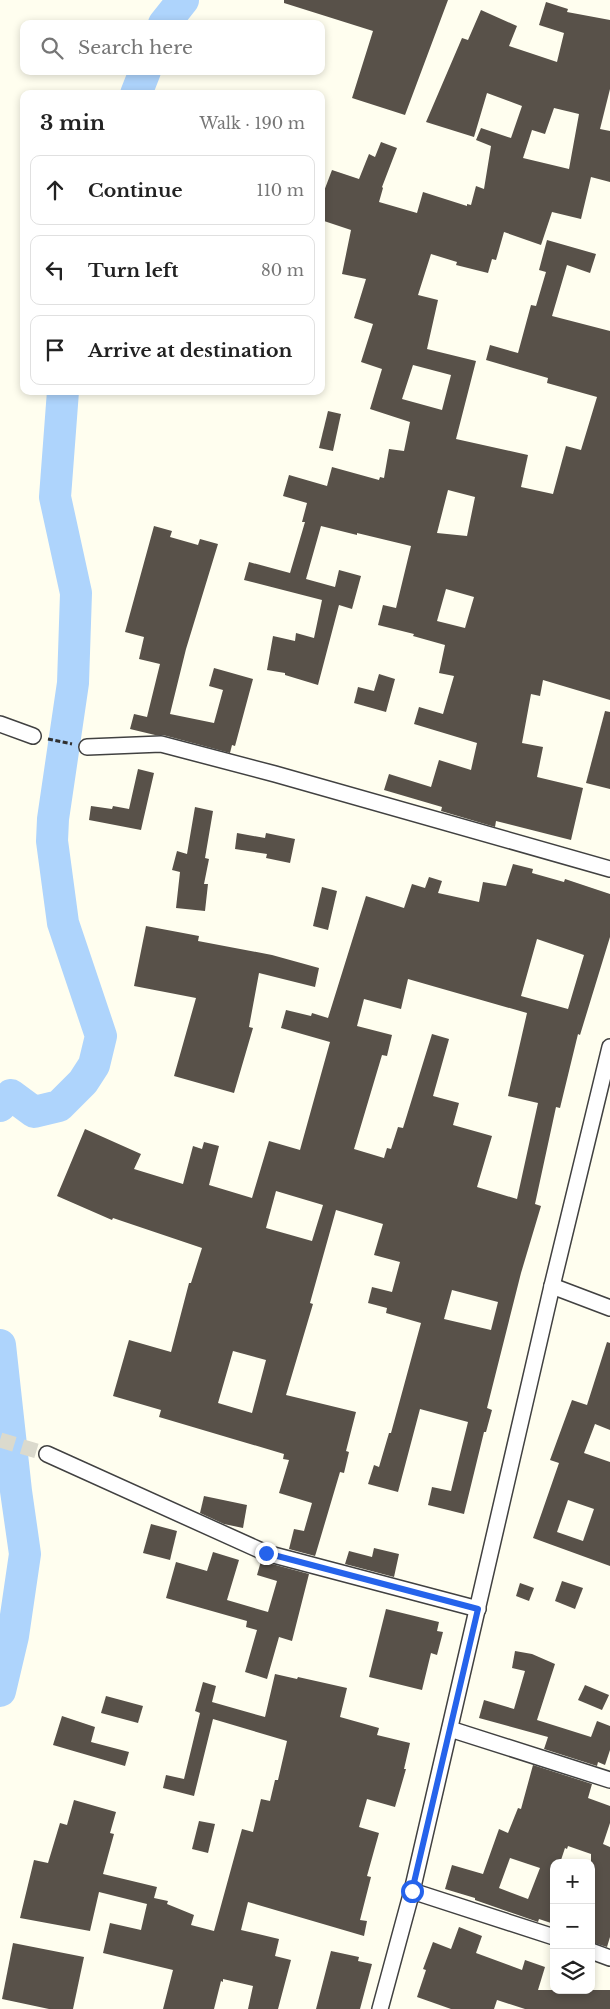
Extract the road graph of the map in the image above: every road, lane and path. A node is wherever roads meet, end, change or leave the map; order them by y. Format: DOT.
graph roads {
  1 [pos="0,724"];
  2 [pos="33,736"];
  3 [pos="87,747"];
  4 [pos="610,870"];
  5 [pos="610,1047"];
  6 [pos="552,1286"];
  7 [pos="610,1308"];
  8 [pos="47,1454"];
  9 [pos="478,1609"];
  10 [pos="450,1729"];
  11 [pos="610,1780"];
  12 [pos="412,1891"];
  13 [pos="550,1936"];
  14 [pos="595,1952"];
  15 [pos="610,1958"];
  16 [pos="380,2009"];
  1 -- 2 [label="street"];
  2 -- 3 [label="path"];
  3 -- 4 [label="street"];
  5 -- 6 [label="street"];
  6 -- 7 [label="street"];
  6 -- 9 [label="street"];
  8 -- 9 [label="street"];
  9 -- 10 [label="street"];
  10 -- 11 [label="street"];
  10 -- 12 [label="street"];
  12 -- 13 [label="street"];
  12 -- 16 [label="street"];
  14 -- 15 [label="street"];
}
